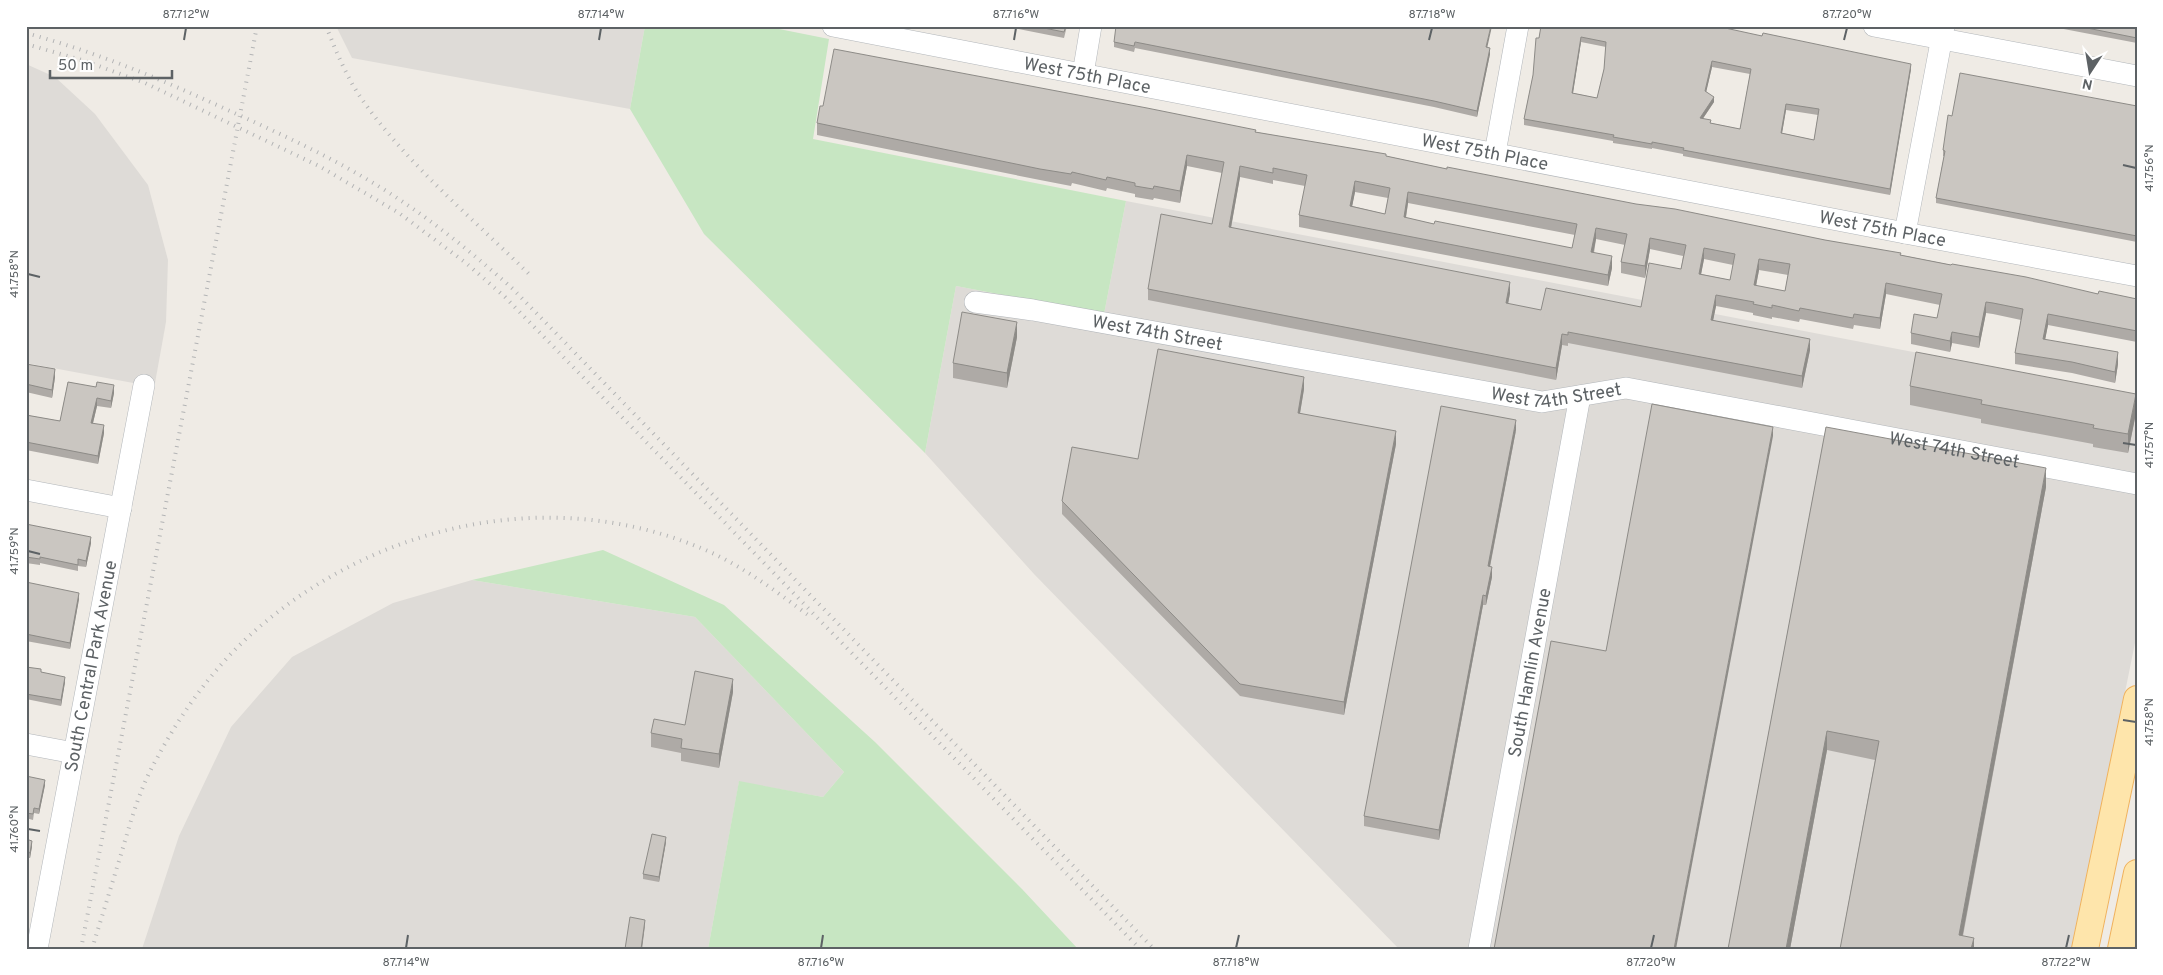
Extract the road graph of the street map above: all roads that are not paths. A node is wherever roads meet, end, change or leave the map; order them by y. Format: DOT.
graph roads {
  1 [pos="833,26"];
  2 [pos="1092,26"];
  3 [pos="1518,26"];
  4 [pos="1874,26"];
  5 [pos="1943,33"];
  6 [pos="1082,74"];
  7 [pos="2137,76"];
  8 [pos="1495,152"];
  9 [pos="1905,233"];
  10 [pos="2137,276"];
  11 [pos="975,302"];
  12 [pos="144,385"];
  13 [pos="1580,396"];
  14 [pos="2137,484"];
  15 [pos="26,490"];
  16 [pos="121,508"];
  17 [pos="2137,701"];
  18 [pos="26,744"];
  19 [pos="74,754"];
  20 [pos="2137,872"];
  21 [pos="38,949"];
  22 [pos="1480,949"];
  23 [pos="2085,949"];
  24 [pos="2121,949"];
  1 -- 6 [label="street, West 75th Place"];
  2 -- 6 [label="street"];
  3 -- 8 [label="street"];
  4 -- 5 [label="street"];
  5 -- 7 [label="street"];
  5 -- 9 [label="street"];
  6 -- 8 [label="street, West 75th Place"];
  8 -- 9 [label="street, West 75th Place"];
  9 -- 10 [label="street, West 75th Place"];
  11 -- 13 [label="street, West 74th Street"];
  12 -- 16 [label="street, South Central Park Avenue"];
  13 -- 14 [label="street, West 74th Street"];
  13 -- 22 [label="street, South Hamlin Avenue"];
  15 -- 16 [label="street"];
  16 -- 19 [label="street, South Central Park Avenue"];
  17 -- 23 [label="main road"];
  18 -- 19 [label="street"];
  19 -- 21 [label="street, South Central Park Avenue"];
  20 -- 24 [label="main road"];
}
